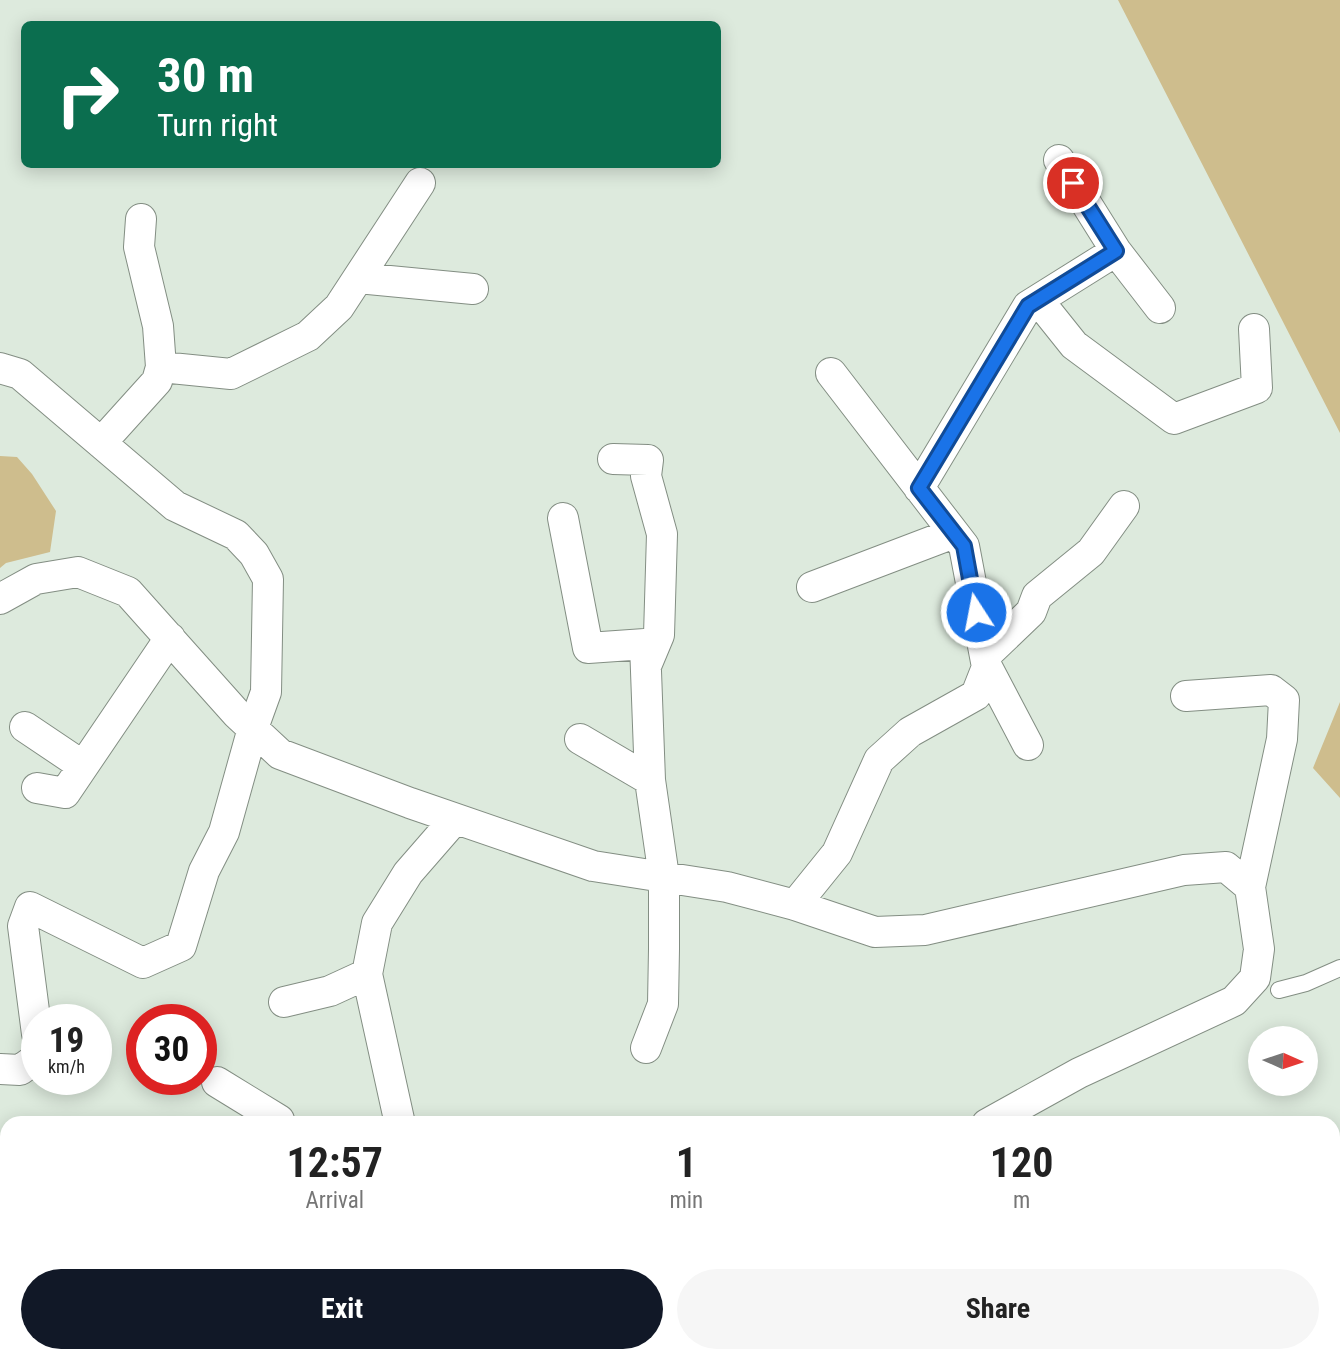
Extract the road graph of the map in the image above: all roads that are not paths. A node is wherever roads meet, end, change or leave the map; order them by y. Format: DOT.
graph roads {
  1 [pos="1059,160"];
  2 [pos="420,183"];
  3 [pos="141,219"];
  4 [pos="1116,251"];
  5 [pos="358,278"];
  6 [pos="473,289"];
  7 [pos="1038,300"];
  8 [pos="1160,308"];
  9 [pos="1254,329"];
  10 [pos="0,368"];
  11 [pos="161,368"];
  12 [pos="831,373"];
  13 [pos="101,443"];
  14 [pos="613,459"];
  15 [pos="919,488"];
  16 [pos="1124,506"];
  17 [pos="563,518"];
  18 [pos="954,533"];
  19 [pos="812,587"];
  20 [pos="0,599"];
  21 [pos="170,638"];
  22 [pos="986,662"];
  23 [pos="646,666"];
  24 [pos="1186,696"];
  25 [pos="25,727"];
  26 [pos="253,728"];
  27 [pos="580,739"];
  28 [pos="1028,745"];
  29 [pos="83,766"];
  30 [pos="650,780"];
  31 [pos="37,788"];
  32 [pos="455,819"];
  33 [pos="664,877"];
  34 [pos="1250,887"];
  35 [pos="795,905"];
  36 [pos="1340,968"];
  37 [pos="367,974"];
  38 [pos="1279,990"];
  39 [pos="284,1002"];
  40 [pos="33,1004"];
  41 [pos="646,1048"];
  42 [pos="0,1069"];
  43 [pos="21,1069"];
  44 [pos="217,1082"];
  45 [pos="272,1116"];
  46 [pos="398,1116"];
  47 [pos="1001,1116"];
  1 -- 4 [label="street"];
  2 -- 5 [label="street"];
  3 -- 11 [label="street"];
  4 -- 7 [label="street"];
  4 -- 8 [label="street"];
  5 -- 6 [label="street"];
  5 -- 11 [label="street"];
  7 -- 9 [label="street"];
  7 -- 15 [label="street"];
  10 -- 13 [label="street"];
  11 -- 13 [label="street"];
  12 -- 15 [label="street"];
  13 -- 26 [label="street"];
  14 -- 23 [label="street"];
  15 -- 18 [label="street"];
  16 -- 22 [label="street"];
  17 -- 23 [label="street"];
  18 -- 19 [label="street"];
  18 -- 22 [label="street"];
  20 -- 21 [label="street"];
  21 -- 26 [label="street"];
  21 -- 29 [label="street"];
  22 -- 28 [label="street"];
  22 -- 35 [label="street"];
  23 -- 30 [label="street"];
  24 -- 34 [label="street"];
  25 -- 29 [label="street"];
  26 -- 32 [label="street"];
  26 -- 40 [label="street"];
  27 -- 30 [label="street"];
  29 -- 31 [label="street"];
  30 -- 33 [label="street"];
  32 -- 33 [label="street"];
  32 -- 37 [label="street"];
  33 -- 35 [label="street"];
  33 -- 41 [label="street"];
  34 -- 35 [label="street"];
  34 -- 47 [label="street"];
  36 -- 38 [label="lane"];
  37 -- 39 [label="street"];
  37 -- 46 [label="street"];
  42 -- 43 [label="street"];
  44 -- 45 [label="street"];
}
